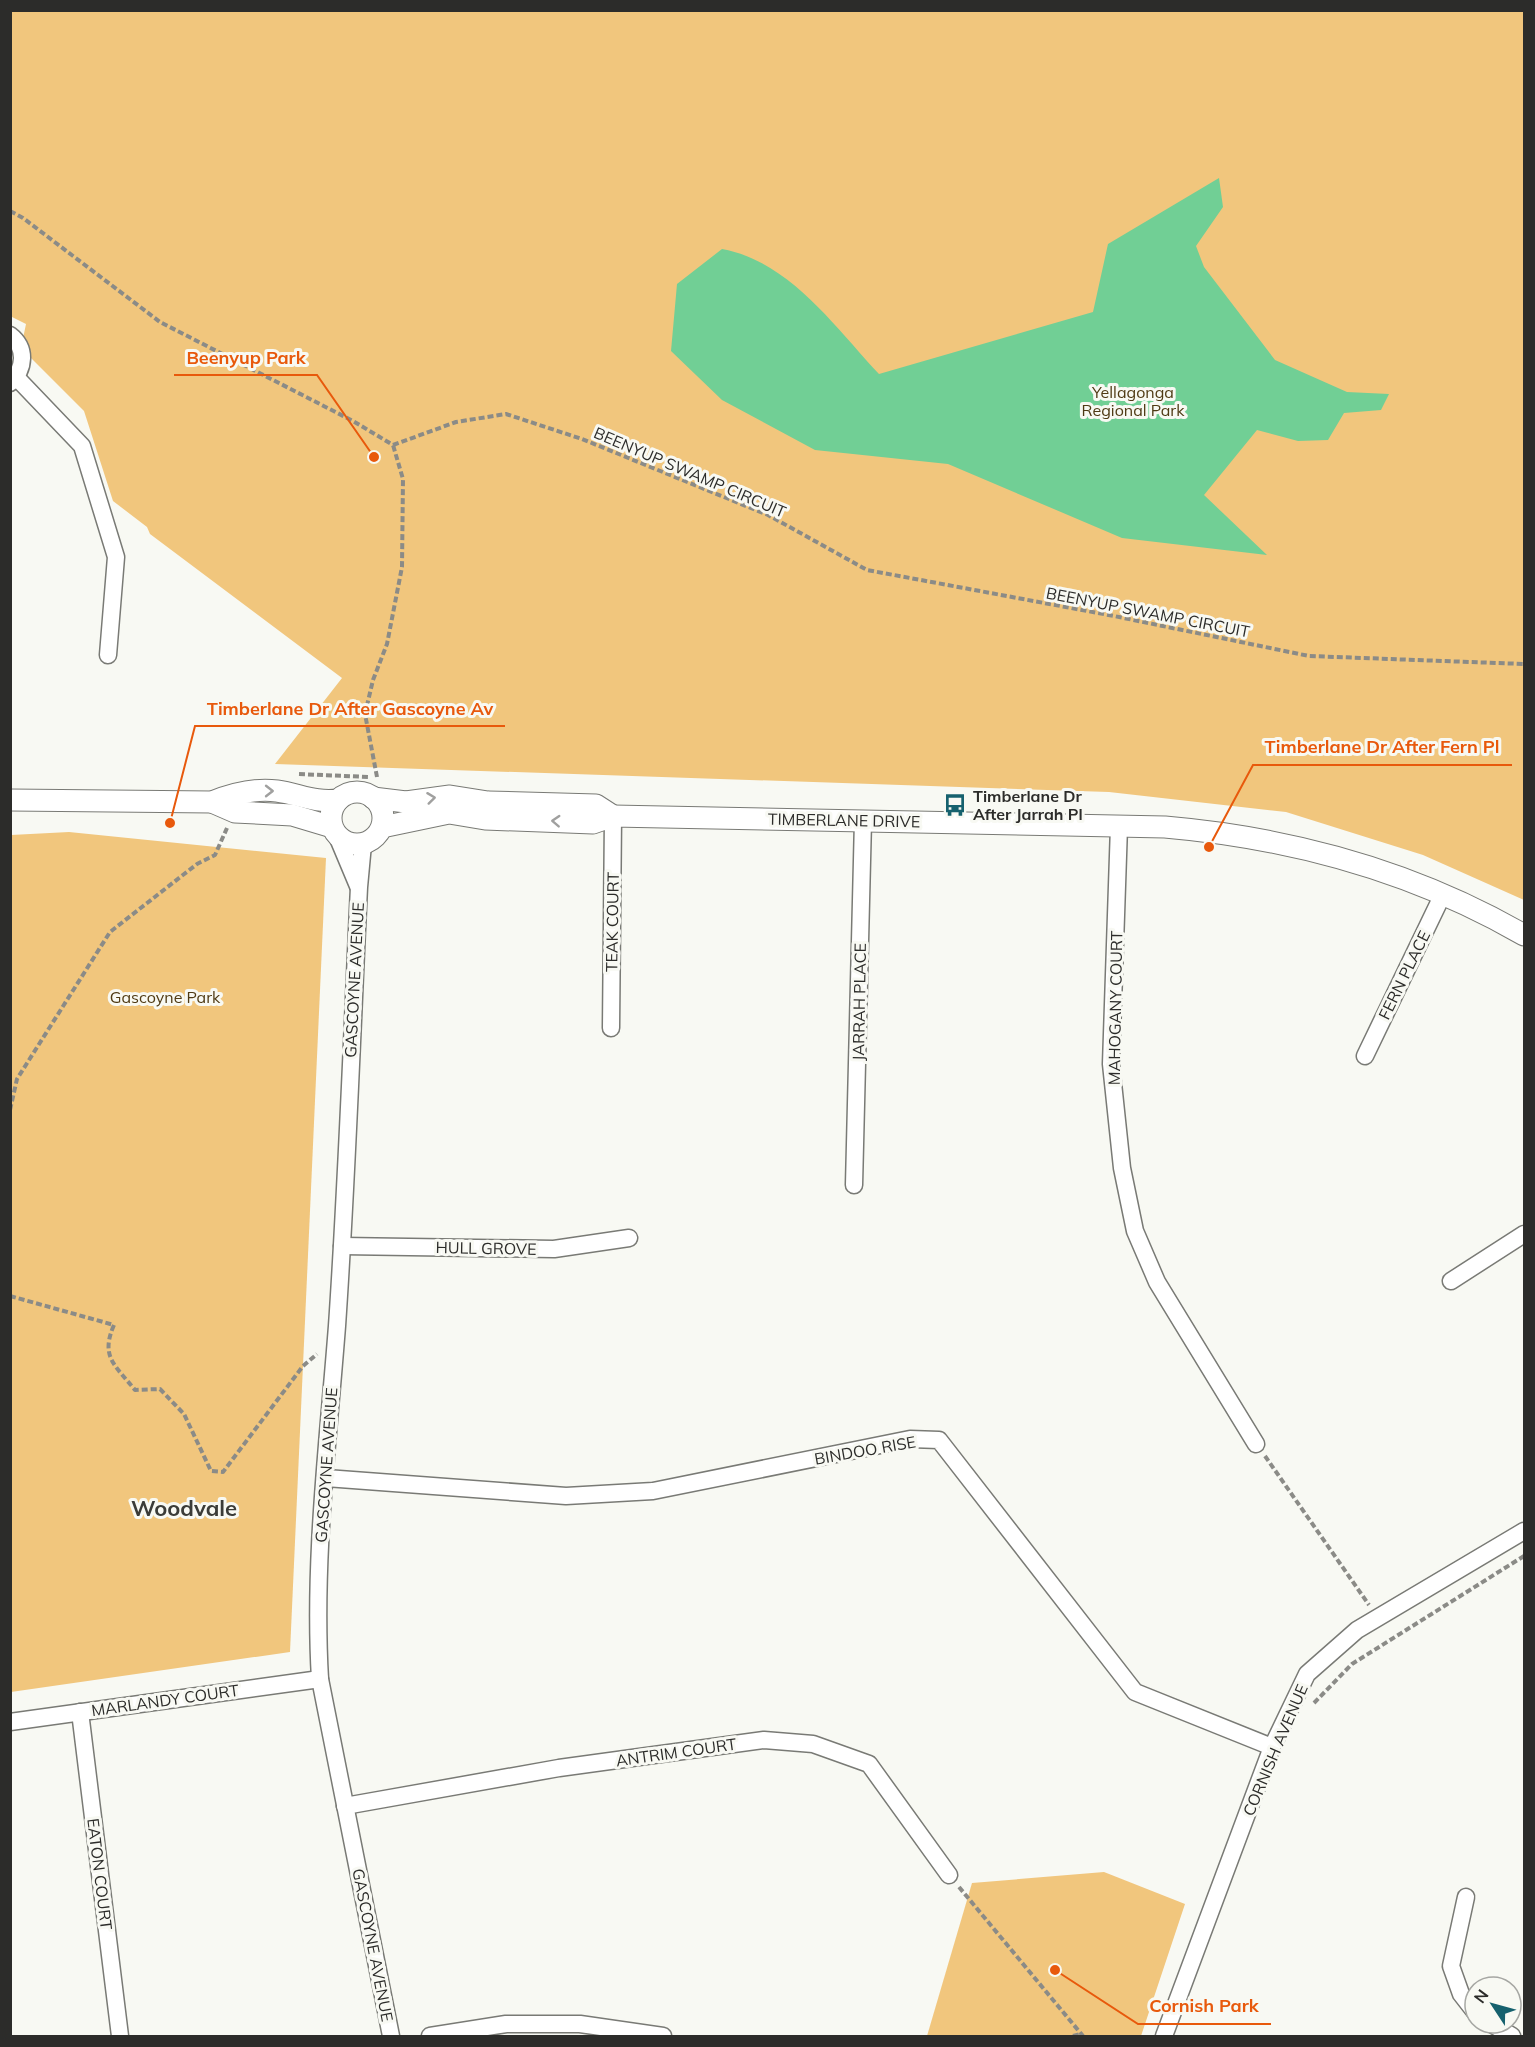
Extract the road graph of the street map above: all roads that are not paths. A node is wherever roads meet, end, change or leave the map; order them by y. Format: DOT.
graph roads {
  1 [pos="10,335"];
  2 [pos="13,380"];
  3 [pos="108,655"];
  4 [pos="373,798"];
  5 [pos="10,800"];
  6 [pos="338,801"];
  7 [pos="212,802"];
  8 [pos="613,816"];
  9 [pos="863,819"];
  10 [pos="1119,826"];
  11 [pos="382,827"];
  12 [pos="335,832"];
  13 [pos="363,844"];
  14 [pos="359,887"];
  15 [pos="1443,894"];
  16 [pos="1524,935"];
  17 [pos="611,1028"];
  18 [pos="1365,1056"];
  19 [pos="854,1185"];
  20 [pos="1524,1234"];
  21 [pos="629,1238"];
  22 [pos="342,1246"];
  23 [pos="1451,1281"];
  24 [pos="1256,1443"];
  25 [pos="326,1478"];
  26 [pos="1524,1531"];
  27 [pos="320,1679"];
  28 [pos="80,1712"];
  29 [pos="10,1722"];
  30 [pos="1272,1747"];
  31 [pos="345,1806"];
  32 [pos="948,1875"];
  33 [pos="1466,1897"];
  34 [pos="1463,1997"];
  35 [pos="120,2037"];
  36 [pos="391,2037"];
  37 [pos="430,2037"];
  38 [pos="663,2037"];
  39 [pos="1164,2037"];
  1 -- 2 [label="street"];
  2 -- 3 [label="street"];
  4 -- 6 [label="street"];
  4 -- 8 [label="street, TIMBERLANE DRIVE, one-way"];
  4 -- 11 [label="street"];
  5 -- 7 [label="street"];
  7 -- 6 [label="street, one-way"];
  6 -- 12 [label="street"];
  7 -- 12 [label="street"];
  8 -- 9 [label="street, TIMBERLANE DRIVE"];
  8 -- 11 [label="street, TIMBERLANE DRIVE, one-way"];
  8 -- 17 [label="street, TEAK COURT"];
  9 -- 10 [label="street, TIMBERLANE DRIVE"];
  9 -- 19 [label="street, JARRAH PLACE"];
  10 -- 15 [label="street, TIMBERLANE DRIVE"];
  10 -- 24 [label="street, MAHOGANY COURT"];
  11 -- 13 [label="street"];
  12 -- 13 [label="street"];
  12 -- 14 [label="street, GASCOYNE AVENUE"];
  13 -- 14 [label="street, GASCOYNE AVENUE"];
  14 -- 22 [label="street, GASCOYNE AVENUE"];
  15 -- 16 [label="street, TIMBERLANE DRIVE"];
  15 -- 18 [label="street, FERN PLACE"];
  20 -- 23 [label="street"];
  21 -- 22 [label="street, HULL GROVE"];
  22 -- 25 [label="street, GASCOYNE AVENUE"];
  25 -- 27 [label="street, GASCOYNE AVENUE"];
  25 -- 30 [label="street, BINDOO RISE"];
  26 -- 30 [label="street, CORNISH AVENUE"];
  27 -- 28 [label="street, MARLANDY COURT"];
  27 -- 31 [label="street, GASCOYNE AVENUE"];
  28 -- 29 [label="street, MARLANDY COURT"];
  28 -- 35 [label="street, EATON COURT"];
  30 -- 39 [label="street, CORNISH AVENUE"];
  31 -- 32 [label="street, ANTRIM COURT"];
  31 -- 36 [label="street, GASCOYNE AVENUE"];
  33 -- 34 [label="street"];
  37 -- 38 [label="street"];
}
